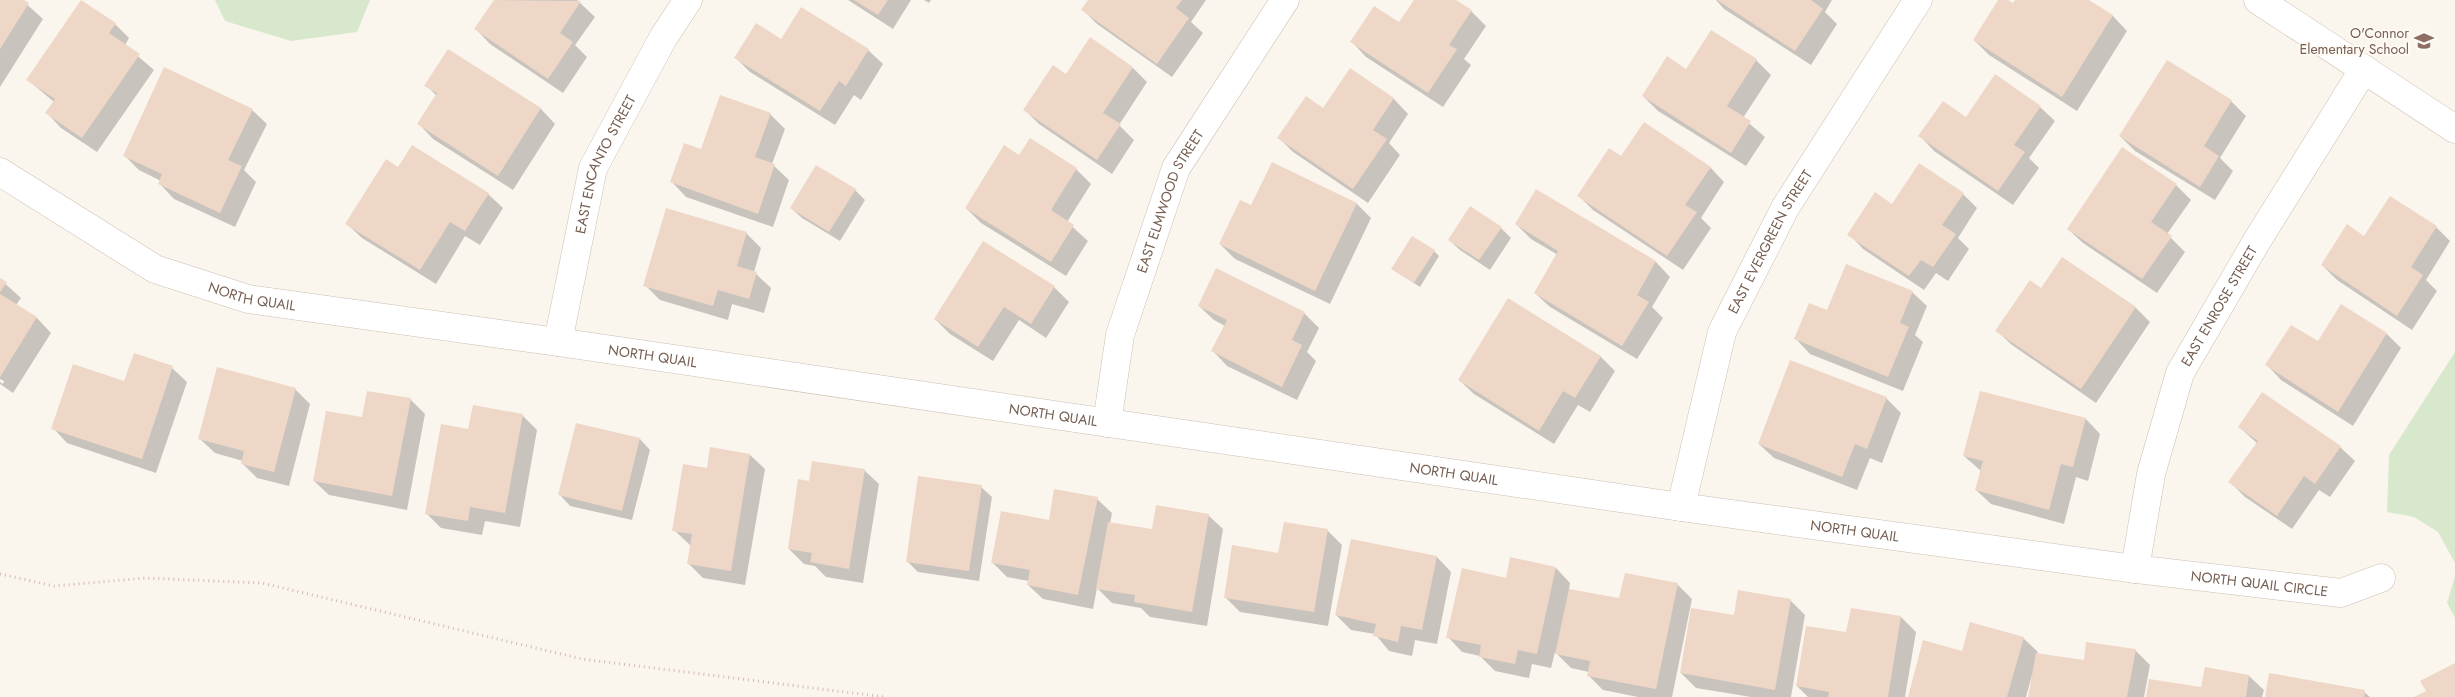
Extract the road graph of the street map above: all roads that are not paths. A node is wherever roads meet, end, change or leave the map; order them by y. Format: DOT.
graph roads {
  1 [pos="688,0"];
  2 [pos="1285,0"];
  3 [pos="1918,0"];
  4 [pos="2258,0"];
  5 [pos="2364,69"];
  6 [pos="2455,129"];
  7 [pos="0,172"];
  8 [pos="558,342"];
  9 [pos="1107,423"];
  10 [pos="1681,507"];
  11 [pos="2135,569"];
  12 [pos="2381,578"];
  1 -- 8 [label="street, EAST ENCANTO STREET"];
  2 -- 9 [label="street, EAST ELMWOOD STREET"];
  3 -- 10 [label="street, EAST EVERGREEN STREET"];
  4 -- 5 [label="street"];
  5 -- 6 [label="street"];
  5 -- 11 [label="street, EAST ENROSE STREET"];
  7 -- 8 [label="street, NORTH QUAIL"];
  8 -- 9 [label="street, NORTH QUAIL"];
  9 -- 10 [label="street, NORTH QUAIL"];
  10 -- 11 [label="street, NORTH QUAIL"];
  11 -- 12 [label="street, NORTH QUAIL CIRCLE"];
}
